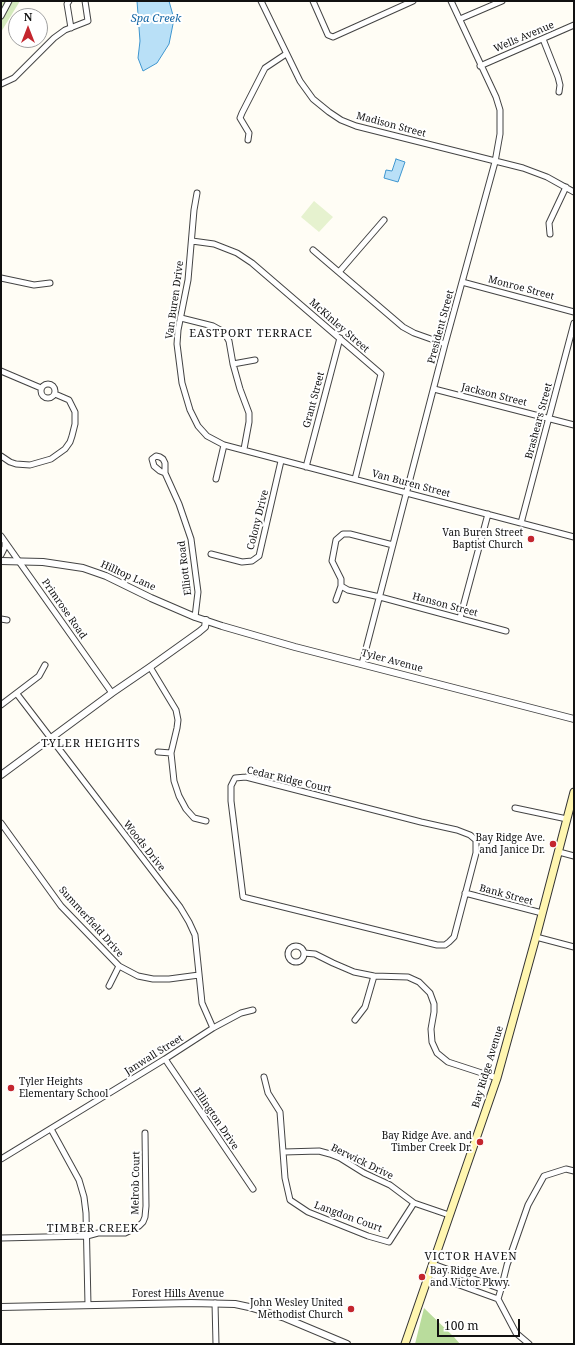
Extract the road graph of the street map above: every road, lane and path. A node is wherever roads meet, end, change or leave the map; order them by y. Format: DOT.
graph roads {
  1 [pos="9,1"];
  2 [pos="69,1"];
  3 [pos="85,1"];
  4 [pos="262,1"];
  5 [pos="312,1"];
  6 [pos="413,1"];
  7 [pos="451,1"];
  8 [pos="502,1"];
  9 [pos="1,16"];
  10 [pos="460,19"];
  11 [pos="574,25"];
  12 [pos="72,28"];
  13 [pos="543,39"];
  14 [pos="286,54"];
  15 [pos="480,66"];
  16 [pos="1,84"];
  17 [pos="559,92"];
  18 [pos="248,140"];
  19 [pos="495,162"];
  20 [pos="566,187"];
  21 [pos="574,192"];
  22 [pos="197,193"];
  23 [pos="384,220"];
  24 [pos="550,234"];
  25 [pos="192,241"];
  26 [pos="313,250"];
  27 [pos="339,272"];
  28 [pos="1,278"];
  29 [pos="462,282"];
  30 [pos="50,283"];
  31 [pos="574,312"];
  32 [pos="181,318"];
  33 [pos="574,323"];
  34 [pos="340,338"];
  35 [pos="445,344"];
  36 [pos="255,360"];
  37 [pos="233,364"];
  38 [pos="1,371"];
  39 [pos="41,388"];
  40 [pos="434,389"];
  41 [pos="54,394"];
  42 [pos="550,418"];
  43 [pos="574,425"];
  44 [pos="224,445"];
  45 [pos="244,450"];
  46 [pos="1,456"];
  47 [pos="282,461"];
  48 [pos="306,467"];
  49 [pos="165,473"];
  50 [pos="216,479"];
  51 [pos="355,479"];
  52 [pos="406,493"];
  53 [pos="488,514"];
  54 [pos="521,523"];
  55 [pos="1,536"];
  56 [pos="574,537"];
  57 [pos="5,542"];
  58 [pos="393,545"];
  59 [pos="1,554"];
  60 [pos="211,554"];
  61 [pos="1,561"];
  62 [pos="19,561"];
  63 [pos="341,586"];
  64 [pos="380,597"];
  65 [pos="336,600"];
  66 [pos="195,617"];
  67 [pos="460,618"];
  68 [pos="206,620"];
  69 [pos="506,631"];
  70 [pos="362,664"];
  71 [pos="45,665"];
  72 [pos="150,667"];
  73 [pos="112,693"];
  74 [pos="17,694"];
  75 [pos="1,705"];
  76 [pos="574,719"];
  77 [pos="50,738"];
  78 [pos="158,752"];
  79 [pos="170,753"];
  80 [pos="1,775"];
  81 [pos="574,792"];
  82 [pos="515,808"];
  83 [pos="567,819"];
  84 [pos="206,821"];
  85 [pos="1,823"];
  86 [pos="559,852"];
  87 [pos="574,856"];
  88 [pos="465,893"];
  89 [pos="542,913"];
  90 [pos="536,937"];
  91 [pos="574,947"];
  92 [pos="304,952"];
  93 [pos="119,966"];
  94 [pos="199,975"];
  95 [pos="374,976"];
  96 [pos="108,986"];
  97 [pos="253,1010"];
  98 [pos="355,1020"];
  99 [pos="213,1028"];
  100 [pos="164,1059"];
  101 [pos="264,1077"];
  102 [pos="497,1078"];
  103 [pos="51,1129"];
  104 [pos="145,1133"];
  105 [pos="284,1152"];
  106 [pos="1,1159"];
  107 [pos="574,1171"];
  108 [pos="253,1189"];
  109 [pos="414,1203"];
  110 [pos="449,1215"];
  111 [pos="87,1236"];
  112 [pos="1,1238"];
  113 [pos="433,1264"];
  114 [pos="429,1274"];
  115 [pos="500,1289"];
  116 [pos="498,1299"];
  117 [pos="215,1303"];
  118 [pos="88,1305"];
  119 [pos="1,1307"];
  120 [pos="216,1344"];
  121 [pos="347,1344"];
  122 [pos="405,1344"];
  123 [pos="529,1344"];
  1 -- 9 [label="street"];
  2 -- 12 [label="street"];
  3 -- 12 [label="street"];
  4 -- 14 [label="street, Madison Street"];
  5 -- 6 [label="street"];
  7 -- 10 [label="street, President Street"];
  8 -- 10 [label="street"];
  10 -- 15 [label="street, President Street"];
  11 -- 13 [label="street, Wells Avenue"];
  12 -- 16 [label="street"];
  13 -- 15 [label="street, Wells Avenue"];
  13 -- 17 [label="street"];
  14 -- 18 [label="street"];
  14 -- 19 [label="street, Madison Street"];
  15 -- 19 [label="street, President Street"];
  19 -- 20 [label="street, Madison Street"];
  19 -- 29 [label="street, President Street"];
  20 -- 21 [label="street, Madison Street"];
  20 -- 24 [label="street"];
  22 -- 25 [label="street, Van Buren Drive"];
  23 -- 27 [label="street"];
  25 -- 32 [label="street, Van Buren Drive"];
  25 -- 34 [label="street, McKinley Street"];
  26 -- 27 [label="street"];
  27 -- 35 [label="street"];
  28 -- 30 [label="street"];
  29 -- 31 [label="street, Monroe Street"];
  29 -- 35 [label="street, President Street"];
  32 -- 37 [label="street"];
  32 -- 44 [label="street, Van Buren Drive"];
  33 -- 42 [label="street, Brashears Street"];
  34 -- 48 [label="street, Grant Street"];
  34 -- 51 [label="street, McKinley Street"];
  35 -- 40 [label="street, President Street"];
  36 -- 37 [label="street"];
  37 -- 45 [label="street"];
  38 -- 39 [label="street"];
  39 -- 41 [label="street"];
  39 -- 41 [label="street"];
  40 -- 42 [label="street, Jackson Street"];
  40 -- 52 [label="street, President Street"];
  41 -- 46 [label="street"];
  42 -- 43 [label="street, Jackson Street"];
  42 -- 54 [label="street, Brashears Street"];
  44 -- 45 [label="street, Van Buren Drive"];
  44 -- 50 [label="street"];
  45 -- 47 [label="street, Van Buren Street"];
  47 -- 48 [label="street, Van Buren Street"];
  47 -- 60 [label="street, Colony Drive"];
  48 -- 51 [label="street, Van Buren Street"];
  49 -- 66 [label="street, Elliott Road"];
  51 -- 52 [label="street, Van Buren Street"];
  52 -- 53 [label="street, Van Buren Street"];
  52 -- 58 [label="street, President Street"];
  53 -- 54 [label="street, Van Buren Street"];
  53 -- 67 [label="street"];
  54 -- 56 [label="street, Van Buren Street"];
  55 -- 57 [label="street, Primrose Road"];
  57 -- 59 [label="street"];
  57 -- 62 [label="street, Primrose Road"];
  58 -- 63 [label="street"];
  58 -- 64 [label="street, President Street"];
  61 -- 62 [label="street, Hilltop Lane"];
  62 -- 66 [label="street, Hilltop Lane"];
  62 -- 73 [label="street, Primrose Road"];
  63 -- 64 [label="street, Hanson Street"];
  63 -- 65 [label="street"];
  64 -- 67 [label="street, Hanson Street"];
  64 -- 70 [label="street, President Street"];
  66 -- 68 [label="street, Tyler Avenue"];
  67 -- 69 [label="street, Hanson Street"];
  68 -- 70 [label="street, Tyler Avenue"];
  68 -- 72 [label="street"];
  70 -- 76 [label="street, Tyler Avenue"];
  71 -- 74 [label="street"];
  72 -- 73 [label="street"];
  72 -- 79 [label="street"];
  73 -- 77 [label="street"];
  74 -- 75 [label="street"];
  74 -- 77 [label="street, Woods Drive"];
  77 -- 80 [label="street"];
  77 -- 94 [label="street, Woods Drive"];
  78 -- 79 [label="street"];
  79 -- 84 [label="street"];
  81 -- 83 [label="main road, Bay Ridge Avenue"];
  82 -- 83 [label="street"];
  83 -- 86 [label="main road, Bay Ridge Avenue"];
  85 -- 93 [label="street, Summerfield Drive"];
  86 -- 87 [label="street"];
  86 -- 89 [label="main road, Bay Ridge Avenue"];
  88 -- 88 [label="street, Cedar Ridge Court"];
  88 -- 89 [label="street, Bank Street"];
  89 -- 90 [label="main road, Bay Ridge Avenue"];
  90 -- 91 [label="street"];
  90 -- 102 [label="main road, Bay Ridge Avenue"];
  92 -- 95 [label="street"];
  93 -- 94 [label="street, Summerfield Drive"];
  93 -- 96 [label="street"];
  94 -- 99 [label="street, Woods Drive"];
  95 -- 98 [label="street"];
  95 -- 102 [label="street"];
  97 -- 99 [label="street, Janwall Street"];
  99 -- 100 [label="street, Janwall Street"];
  100 -- 103 [label="street, Janwall Street"];
  100 -- 108 [label="street, Ellington Drive"];
  101 -- 105 [label="street, Langdon Court"];
  102 -- 110 [label="main road, Bay Ridge Avenue"];
  103 -- 106 [label="street, Janwall Street"];
  103 -- 111 [label="street"];
  104 -- 111 [label="street, Melrob Court"];
  105 -- 109 [label="street, Berwick Drive"];
  105 -- 109 [label="street, Langdon Court"];
  107 -- 115 [label="street"];
  109 -- 110 [label="street, Berwick Drive"];
  110 -- 113 [label="main road, Bay Ridge Avenue"];
  111 -- 112 [label="street"];
  111 -- 118 [label="street"];
  113 -- 114 [label="main road, Bay Ridge Avenue"];
  113 -- 115 [label="street"];
  114 -- 116 [label="street"];
  114 -- 122 [label="main road, Bay Ridge Avenue"];
  115 -- 116 [label="street"];
  116 -- 123 [label="street"];
  117 -- 118 [label="street, Forest Hills Avenue"];
  117 -- 120 [label="street"];
  117 -- 121 [label="street, Forest Hills Avenue"];
  118 -- 119 [label="street, Forest Hills Avenue"];
}
